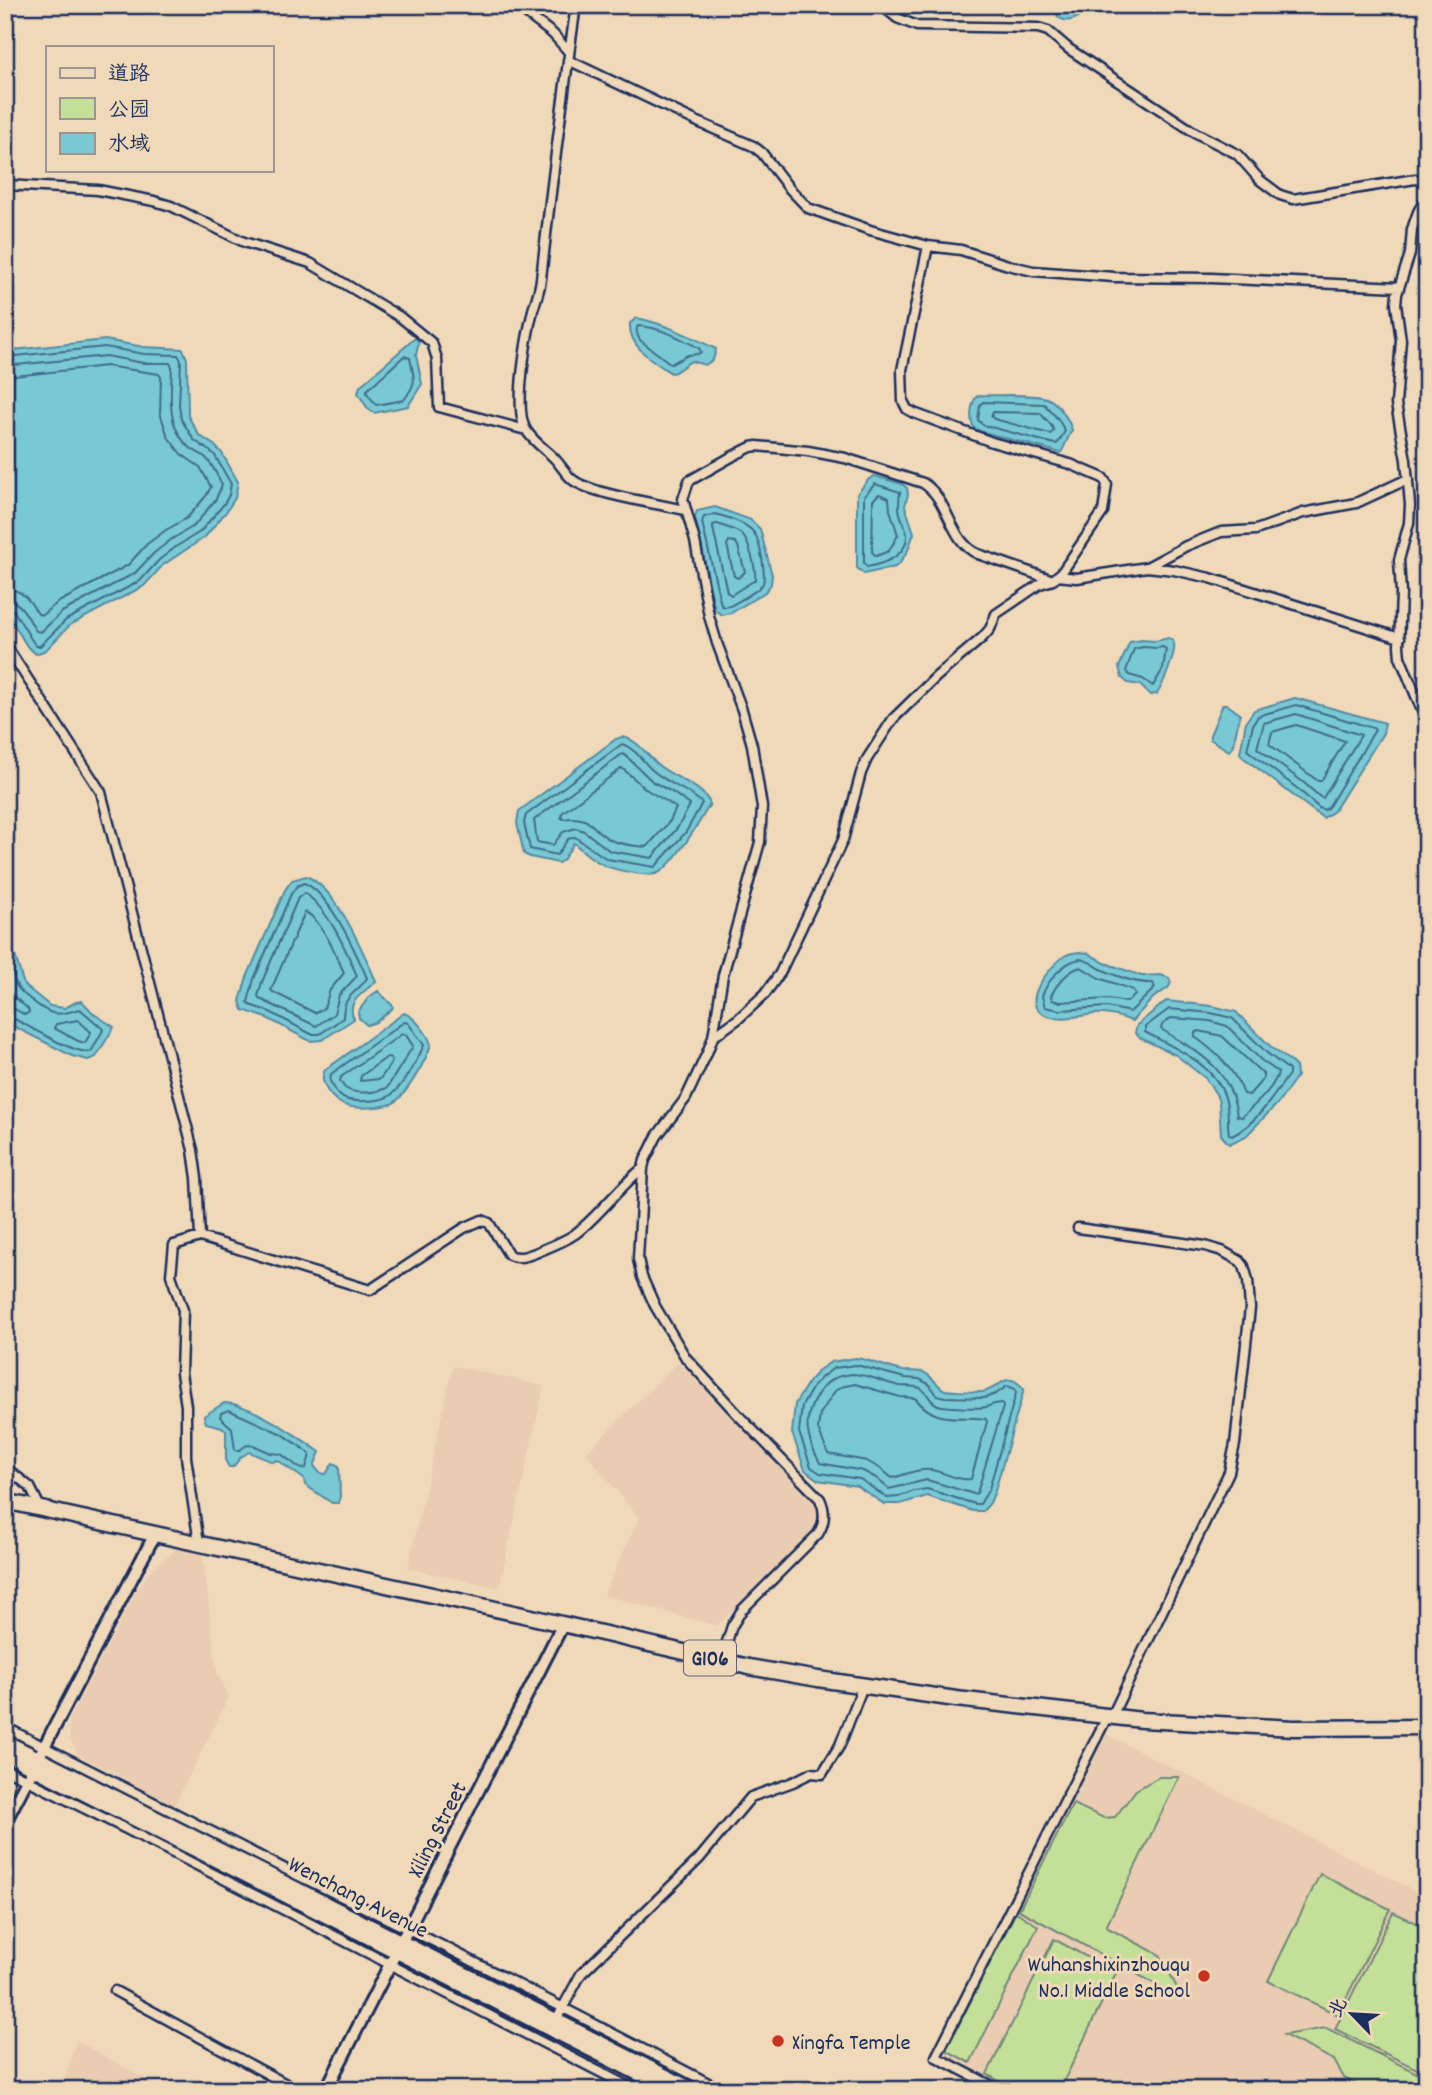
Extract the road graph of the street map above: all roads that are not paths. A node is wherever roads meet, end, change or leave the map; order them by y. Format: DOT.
graph roads {
  1 [pos="515,5"];
  2 [pos="576,5"];
  3 [pos="881,5"];
  4 [pos="569,56"];
  5 [pos="1427,180"];
  6 [pos="5,186"];
  7 [pos="1427,196"];
  8 [pos="928,246"];
  9 [pos="1399,287"];
  10 [pos="526,430"];
  11 [pos="1408,479"];
  12 [pos="685,510"];
  13 [pos="1147,567"];
  14 [pos="1055,578"];
  15 [pos="1400,638"];
  16 [pos="5,644"];
  17 [pos="1427,717"];
  18 [pos="713,1037"];
  19 [pos="643,1168"];
  20 [pos="1078,1228"];
  21 [pos="200,1237"];
  22 [pos="5,1467"];
  23 [pos="5,1501"];
  24 [pos="41,1509"];
  25 [pos="155,1534"];
  26 [pos="199,1544"];
  27 [pos="563,1624"];
  28 [pos="721,1661"];
  29 [pos="863,1686"];
  30 [pos="1109,1717"];
  31 [pos="5,1727"];
  32 [pos="1427,1727"];
  33 [pos="5,1741"];
  34 [pos="5,1754"];
  35 [pos="39,1757"];
  36 [pos="5,1769"];
  37 [pos="27,1780"];
  38 [pos="5,1822"];
  39 [pos="402,1941"];
  40 [pos="390,1964"];
  41 [pos="115,1991"];
  42 [pos="559,2014"];
  43 [pos="297,2090"];
  44 [pos="326,2090"];
  45 [pos="635,2090"];
  46 [pos="670,2090"];
  47 [pos="694,2090"];
  48 [pos="722,2090"];
  49 [pos="1000,2090"];
  1 -- 4 [label="street"];
  2 -- 4 [label="street"];
  3 -- 5 [label="street"];
  4 -- 8 [label="street"];
  4 -- 10 [label="street"];
  6 -- 10 [label="street"];
  7 -- 9 [label="street"];
  8 -- 9 [label="street"];
  8 -- 14 [label="street"];
  9 -- 11 [label="street"];
  10 -- 12 [label="street"];
  11 -- 13 [label="street"];
  11 -- 15 [label="street"];
  12 -- 14 [label="street"];
  12 -- 18 [label="street"];
  13 -- 14 [label="street"];
  13 -- 15 [label="street"];
  14 -- 18 [label="street"];
  15 -- 17 [label="street"];
  16 -- 21 [label="street"];
  18 -- 19 [label="street"];
  19 -- 21 [label="street"];
  19 -- 28 [label="street"];
  20 -- 30 [label="street"];
  21 -- 26 [label="street"];
  22 -- 24 [label="street"];
  23 -- 24 [label="highway, G106"];
  24 -- 25 [label="highway, G106"];
  25 -- 26 [label="highway, G106"];
  25 -- 35 [label="street"];
  26 -- 27 [label="highway, G106"];
  27 -- 28 [label="highway, G106"];
  27 -- 39 [label="street, Xiling Street"];
  28 -- 29 [label="highway, G106"];
  29 -- 30 [label="highway, G106"];
  29 -- 42 [label="street"];
  30 -- 32 [label="highway, G106"];
  30 -- 49 [label="street"];
  31 -- 35 [label="street"];
  33 -- 35 [label="main road, Wenchang Avenue"];
  34 -- 35 [label="main road, Wenchang Avenue"];
  35 -- 37 [label="street"];
  35 -- 39 [label="main road, Wenchang Avenue"];
  36 -- 37 [label="street"];
  37 -- 38 [label="street"];
  37 -- 40 [label="street"];
  39 -- 40 [label="street, Xiling Street"];
  39 -- 42 [label="main road, Wenchang Avenue"];
  39 -- 46 [label="main road, Wenchang Avenue"];
  40 -- 44 [label="street, Xiling Street"];
  40 -- 45 [label="street"];
  41 -- 43 [label="street"];
  42 -- 47 [label="main road, Wenchang Avenue"];
  42 -- 48 [label="street"];
}
